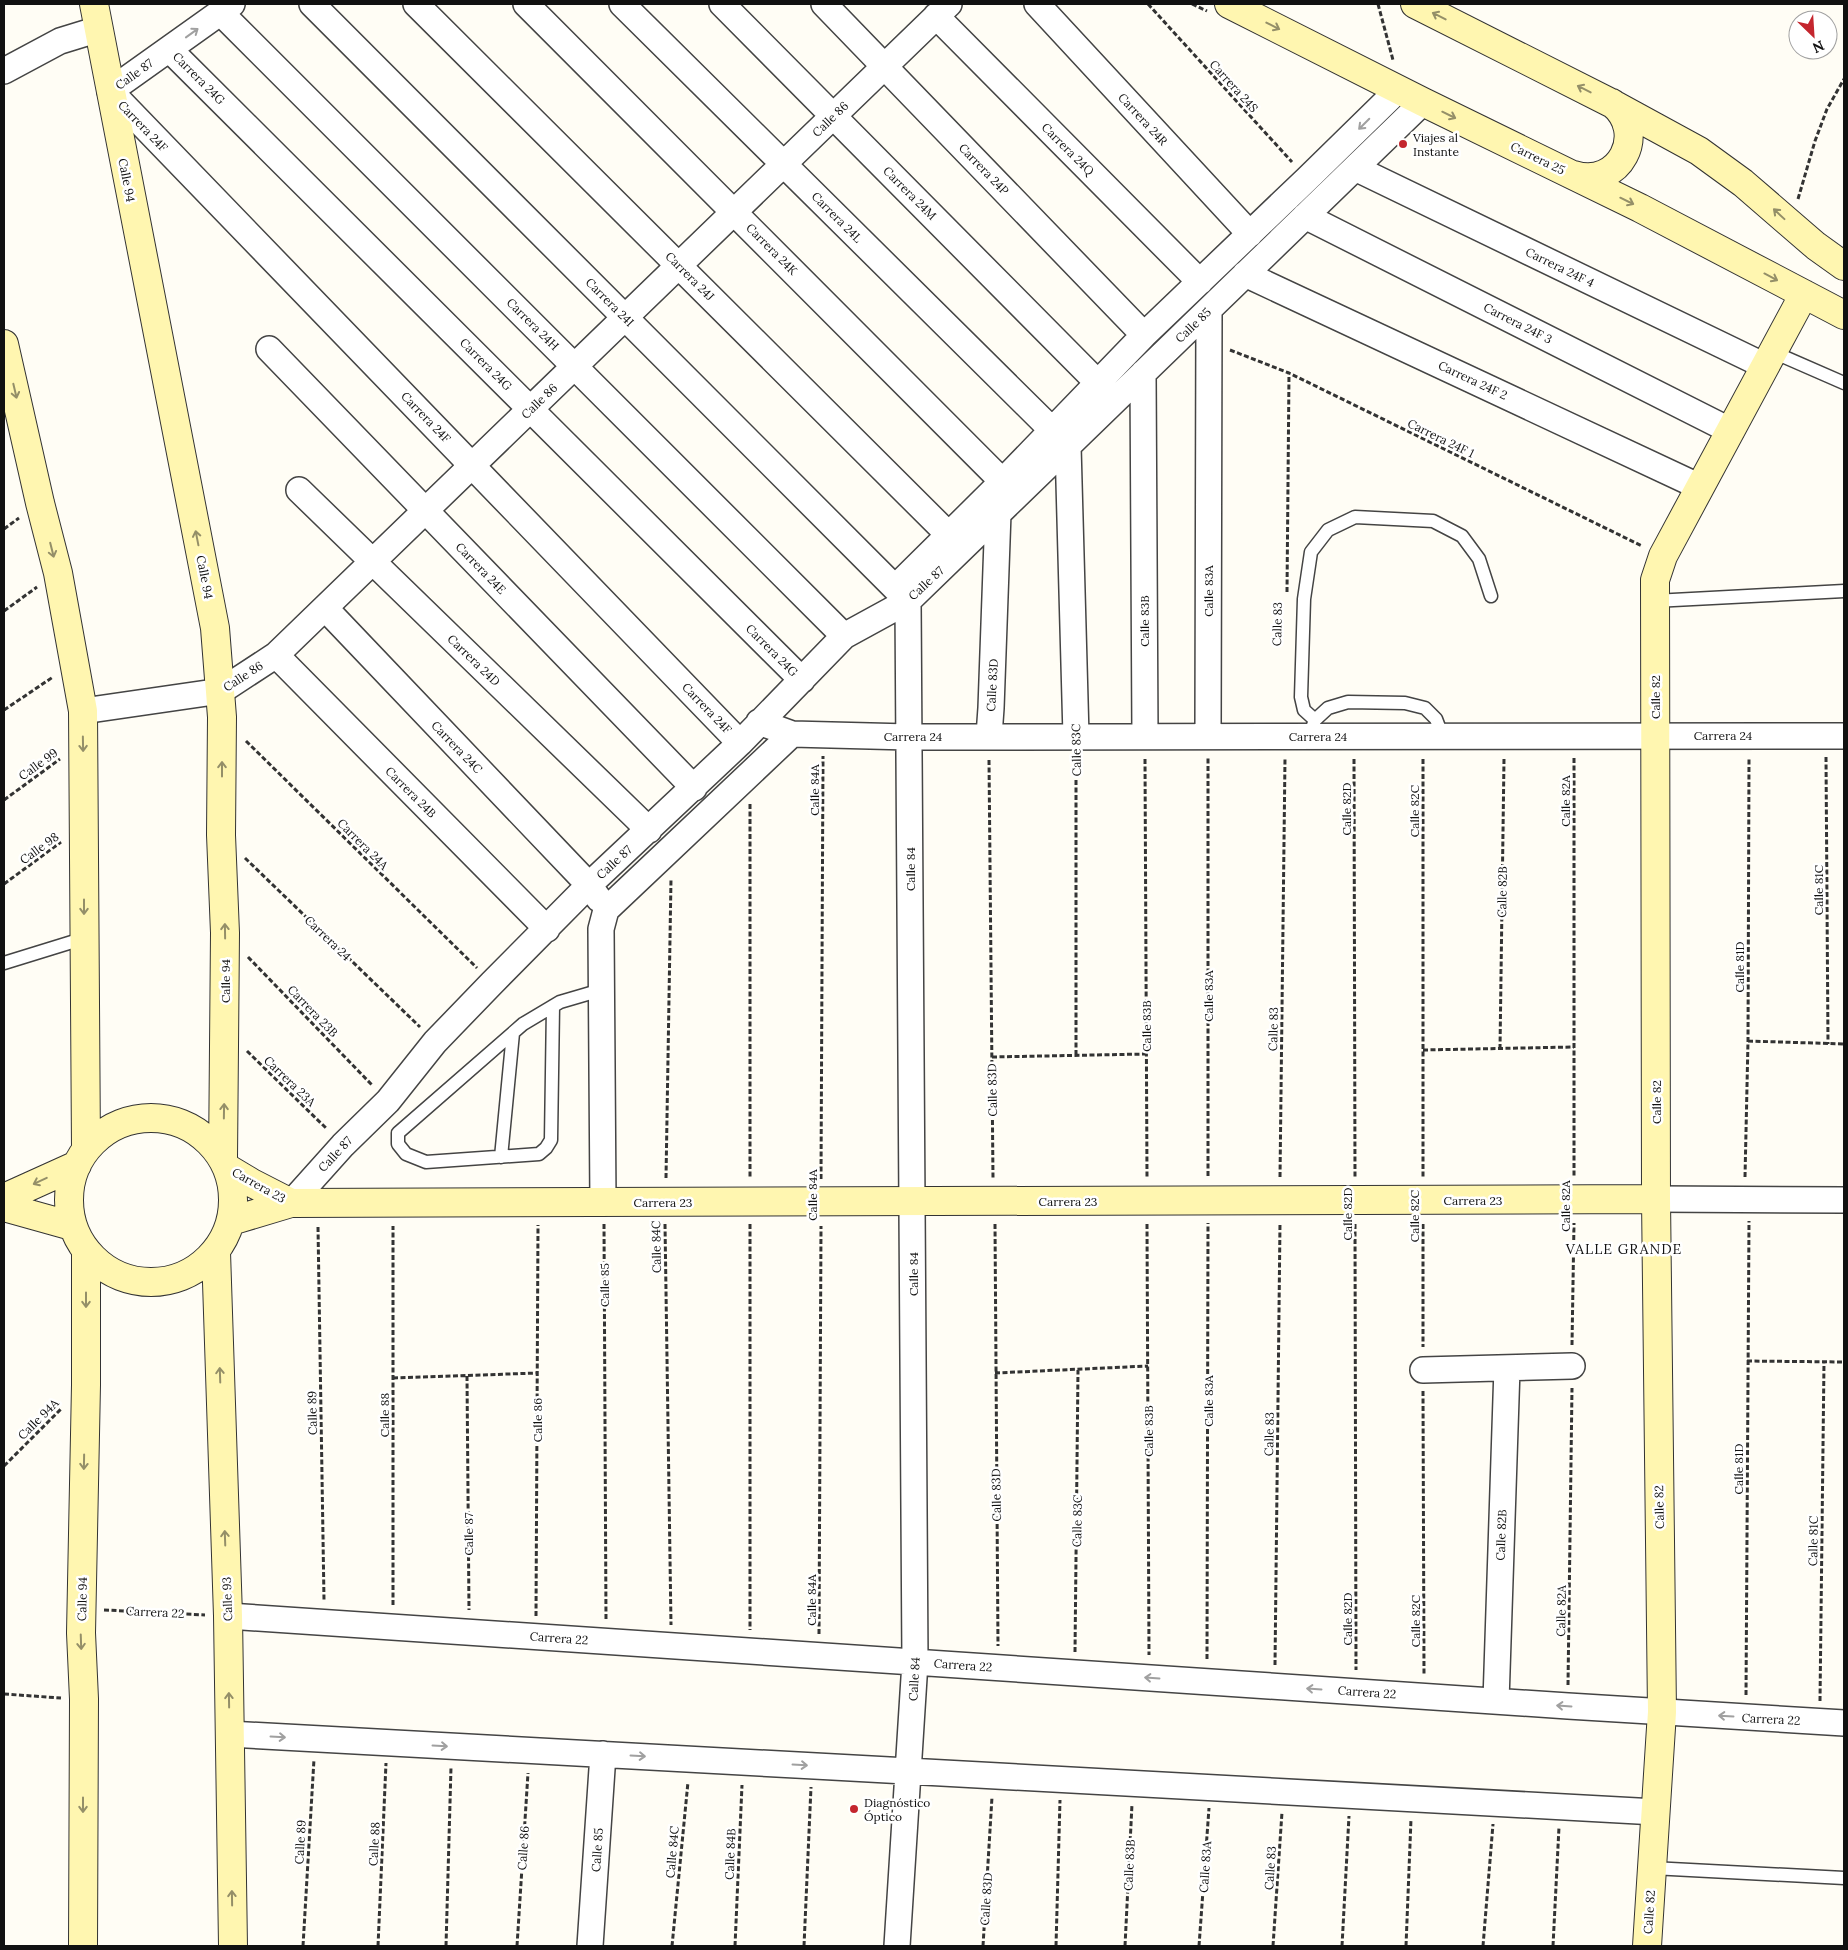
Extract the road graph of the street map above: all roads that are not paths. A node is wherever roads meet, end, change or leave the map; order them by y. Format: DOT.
graph roads {
  1 [pos="312,4"];
  2 [pos="416,4"];
  3 [pos="526,4"];
  4 [pos="622,4"];
  5 [pos="722,4"];
  6 [pos="824,4"];
  7 [pos="1037,4"];
  8 [pos="1229,4"];
  9 [pos="1415,4"];
  10 [pos="226,8"];
  11 [pos="943,10"];
  12 [pos="96,16"];
  13 [pos="169,49"];
  14 [pos="885,66"];
  15 [pos="4,71"];
  16 [pos="1396,77"];
  17 [pos="110,92"];
  18 [pos="1423,102"];
  19 [pos="1611,103"];
  20 [pos="834,116"];
  21 [pos="784,163"];
  22 [pos="1355,168"];
  23 [pos="1570,174"];
  24 [pos="734,211"];
  25 [pos="1305,216"];
  26 [pos="1250,234"];
  27 [pos="679,265"];
  28 [pos="1844,266"];
  29 [pos="1245,274"];
  30 [pos="1200,282"];
  31 [pos="1804,294"];
  32 [pos="1208,310"];
  33 [pos="1844,315"];
  34 [pos="626,317"];
  35 [pos="1144,335"];
  36 [pos="4,344"];
  37 [pos="269,349"];
  38 [pos="1769,359"];
  39 [pos="575,366"];
  40 [pos="1143,373"];
  41 [pos="1098,383"];
  42 [pos="1844,383"];
  43 [pos="531,409"];
  44 [pos="1730,431"];
  45 [pos="1060,438"];
  46 [pos="473,465"];
  47 [pos="1700,487"];
  48 [pos="1010,488"];
  49 [pos="299,490"];
  50 [pos="426,511"];
  51 [pos="998,513"];
  52 [pos="955,542"];
  53 [pos="372,562"];
  54 [pos="1844,592"];
  55 [pos="901,594"];
  56 [pos="1491,596"];
  57 [pos="1654,601"];
  58 [pos="325,608"];
  59 [pos="844,636"];
  60 [pos="276,655"];
  61 [pos="802,680"];
  62 [pos="221,704"];
  63 [pos="83,710"];
  64 [pos="759,722"];
  65 [pos="1303,731"];
  66 [pos="792,734"];
  67 [pos="1432,735"];
  68 [pos="1655,735"];
  69 [pos="909,736"];
  70 [pos="988,736"];
  71 [pos="1076,736"];
  72 [pos="1145,736"];
  73 [pos="1208,736"];
  74 [pos="1835,736"];
  75 [pos="740,743"];
  76 [pos="694,788"];
  77 [pos="649,830"];
  78 [pos="589,885"];
  79 [pos="603,920"];
  80 [pos="547,929"];
  81 [pos="85,938"];
  82 [pos="4,963"];
  83 [pos="601,990"];
  84 [pos="553,1006"];
  85 [pos="513,1034"];
  86 [pos="82,1157"];
  87 [pos="501,1157"];
  88 [pos="225,1164"];
  89 [pos="4,1198"];
  90 [pos="1656,1199"];
  91 [pos="1844,1200"];
  92 [pos="291,1202"];
  93 [pos="912,1202"];
  94 [pos="602,1203"];
  95 [pos="4,1207"];
  96 [pos="231,1221"];
  97 [pos="72,1226"];
  98 [pos="86,1251"];
  99 [pos="216,1252"];
  100 [pos="1572,1366"];
  101 [pos="1507,1368"];
  102 [pos="1423,1370"];
  103 [pos="228,1616"];
  104 [pos="915,1662"];
  105 [pos="1496,1701"];
  106 [pos="1662,1712"];
  107 [pos="1844,1723"];
  108 [pos="229,1734"];
  109 [pos="603,1754"];
  110 [pos="908,1771"];
  111 [pos="1656,1812"];
  112 [pos="1652,1868"];
  113 [pos="1844,1878"];
  114 [pos="83,1946"];
  115 [pos="233,1946"];
  116 [pos="590,1946"];
  117 [pos="897,1946"];
  118 [pos="1647,1946"];
  1 -- 34 [label="street, Carrera 24I"];
  2 -- 27 [label="street, Carrera 24J"];
  3 -- 24 [label="street, Carrera 24K"];
  4 -- 21 [label="street, Carrera 24L"];
  5 -- 20 [label="street, Carrera 24M"];
  6 -- 14 [label="street, Carrera 24P"];
  7 -- 26 [label="street, Carrera 24R"];
  8 -- 16 [label="street, Carrera 25, one-way"];
  19 -- 9 [label="street, one-way"];
  13 -- 10 [label="street, Calle 87, one-way"];
  10 -- 39 [label="street, Carrera 24H"];
  11 -- 14 [label="street, Calle 86"];
  11 -- 30 [label="street, Carrera 24Q"];
  12 -- 15 [label="street"];
  12 -- 17 [label="street, Calle 94"];
  13 -- 17 [label="street, Calle 87"];
  13 -- 43 [label="street, Carrera 24G"];
  14 -- 20 [label="street, Calle 86"];
  14 -- 35 [label="street, Carrera 24P"];
  16 -- 18 [label="street, Carrera 25"];
  16 -- 26 [label="street, one-way"];
  17 -- 46 [label="street, Carrera 24F"];
  62 -- 17 [label="street, Calle 94, one-way"];
  18 -- 22 [label="street, Calle 85"];
  18 -- 23 [label="street, Carrera 25, one-way"];
  19 -- 23 [label="street"];
  28 -- 19 [label="street, one-way"];
  20 -- 21 [label="street, Calle 86"];
  20 -- 41 [label="street, Carrera 24M"];
  21 -- 24 [label="street, Calle 86"];
  21 -- 45 [label="street, Carrera 24L"];
  22 -- 25 [label="street, Calle 85"];
  22 -- 38 [label="street, Carrera 24F 4"];
  23 -- 31 [label="street, Carrera 25, one-way"];
  24 -- 27 [label="street, Calle 86"];
  24 -- 48 [label="street, Carrera 24K"];
  25 -- 29 [label="street, Calle 85"];
  25 -- 44 [label="street, Carrera 24F 3"];
  26 -- 30 [label="street"];
  27 -- 34 [label="street, Calle 86"];
  27 -- 52 [label="street, Carrera 24J"];
  29 -- 32 [label="street, Calle 85"];
  29 -- 47 [label="street, Carrera 24F 2"];
  30 -- 35 [label="street"];
  31 -- 33 [label="street, Carrera 25"];
  31 -- 38 [label="street, Calle 82"];
  32 -- 40 [label="street, Calle 85"];
  32 -- 73 [label="street, Calle 83A"];
  34 -- 39 [label="street, Calle 86"];
  34 -- 55 [label="street, Carrera 24I"];
  35 -- 41 [label="street"];
  36 -- 63 [label="street, one-way"];
  37 -- 50 [label="street, Carrera 24E"];
  38 -- 42 [label="lane"];
  38 -- 44 [label="street, Calle 82"];
  39 -- 43 [label="street, Calle 86"];
  39 -- 59 [label="street, Carrera 24H"];
  40 -- 45 [label="street, Calle 85"];
  40 -- 72 [label="street, Calle 83B"];
  41 -- 45 [label="street"];
  43 -- 46 [label="street, Calle 86"];
  43 -- 61 [label="street, Carrera 24G"];
  44 -- 47 [label="street, Calle 82"];
  45 -- 48 [label="street, Calle 85"];
  45 -- 71 [label="street, Calle 83C"];
  46 -- 50 [label="street, Calle 86"];
  46 -- 75 [label="street, Carrera 24F"];
  47 -- 57 [label="street, Calle 82"];
  48 -- 51 [label="street, Calle 85"];
  48 -- 52 [label="street"];
  49 -- 53 [label="street, Carrera 24D"];
  50 -- 53 [label="street, Calle 86"];
  50 -- 76 [label="street, Carrera 24E"];
  51 -- 52 [label="street, Calle 85"];
  51 -- 70 [label="street, Calle 83D"];
  52 -- 55 [label="street, Calle 87"];
  53 -- 58 [label="street, Calle 86"];
  53 -- 77 [label="street, Carrera 24D"];
  54 -- 57 [label="lane"];
  55 -- 59 [label="street, Calle 87"];
  55 -- 69 [label="street, Calle 84"];
  56 -- 65 [label="lane"];
  57 -- 68 [label="street, Calle 82"];
  58 -- 60 [label="street, Calle 86"];
  58 -- 78 [label="street, Carrera 24C"];
  59 -- 61 [label="street, Calle 87"];
  60 -- 62 [label="street, Calle 86"];
  60 -- 80 [label="street, Carrera 24B"];
  61 -- 64 [label="street, Calle 87"];
  62 -- 63 [label="street, Calle 86"];
  88 -- 62 [label="street, Calle 94, one-way"];
  63 -- 81 [label="street, one-way"];
  64 -- 66 [label="street, Carrera 24"];
  64 -- 75 [label="street, Calle 87"];
  65 -- 67 [label="street, Carrera 24"];
  65 -- 67 [label="lane"];
  65 -- 73 [label="street, Carrera 24"];
  66 -- 69 [label="street, Carrera 24"];
  66 -- 79 [label="street"];
  67 -- 68 [label="street, Carrera 24"];
  68 -- 74 [label="street, Carrera 24"];
  68 -- 90 [label="street, Calle 82"];
  69 -- 70 [label="street, Carrera 24"];
  69 -- 93 [label="street, Calle 84"];
  70 -- 71 [label="street, Carrera 24"];
  71 -- 72 [label="street, Carrera 24"];
  72 -- 73 [label="street, Carrera 24"];
  75 -- 76 [label="street, Calle 87"];
  76 -- 77 [label="street, Calle 87"];
  77 -- 78 [label="street, Calle 87"];
  78 -- 79 [label="street, Carrera 24C"];
  78 -- 80 [label="street, Calle 87"];
  79 -- 83 [label="street"];
  80 -- 92 [label="street, Calle 87"];
  81 -- 82 [label="lane"];
  81 -- 86 [label="street"];
  83 -- 84 [label="lane"];
  83 -- 94 [label="street"];
  84 -- 85 [label="lane"];
  84 -- 87 [label="lane"];
  85 -- 87 [label="lane"];
  85 -- 87 [label="lane"];
  86 -- 88 [label="street"];
  86 -- 89 [label="street, one-way"];
  86 -- 97 [label="street"];
  88 -- 92 [label="street, Carrera 23"];
  88 -- 96 [label="street"];
  90 -- 91 [label="street, Carrera 23"];
  90 -- 93 [label="street, Carrera 23"];
  90 -- 106 [label="street, Calle 82"];
  92 -- 94 [label="street, Carrera 23"];
  92 -- 96 [label="street, Carrera 23"];
  93 -- 94 [label="street, Carrera 23"];
  93 -- 104 [label="street, Calle 84"];
  95 -- 97 [label="street"];
  96 -- 99 [label="street"];
  97 -- 98 [label="street"];
  98 -- 99 [label="street"];
  98 -- 114 [label="street, Calle 94, one-way"];
  103 -- 99 [label="street, Calle 93, one-way"];
  100 -- 101 [label="street"];
  101 -- 102 [label="street"];
  101 -- 105 [label="street, Calle 82B"];
  103 -- 104 [label="street, Carrera 22"];
  108 -- 103 [label="street, Calle 93, one-way"];
  105 -- 104 [label="street, Carrera 22, one-way"];
  104 -- 110 [label="street, Calle 84"];
  106 -- 105 [label="street, Carrera 22, one-way"];
  107 -- 106 [label="street, Carrera 22, one-way"];
  106 -- 111 [label="street, Calle 82"];
  108 -- 109 [label="street, one-way"];
  115 -- 108 [label="street, Calle 93, one-way"];
  109 -- 110 [label="street, one-way"];
  109 -- 116 [label="street, Calle 85"];
  110 -- 111 [label="street"];
  110 -- 117 [label="street, Calle 84"];
  111 -- 112 [label="street, Calle 82"];
  112 -- 113 [label="lane"];
  112 -- 118 [label="street, Calle 82"];
}
